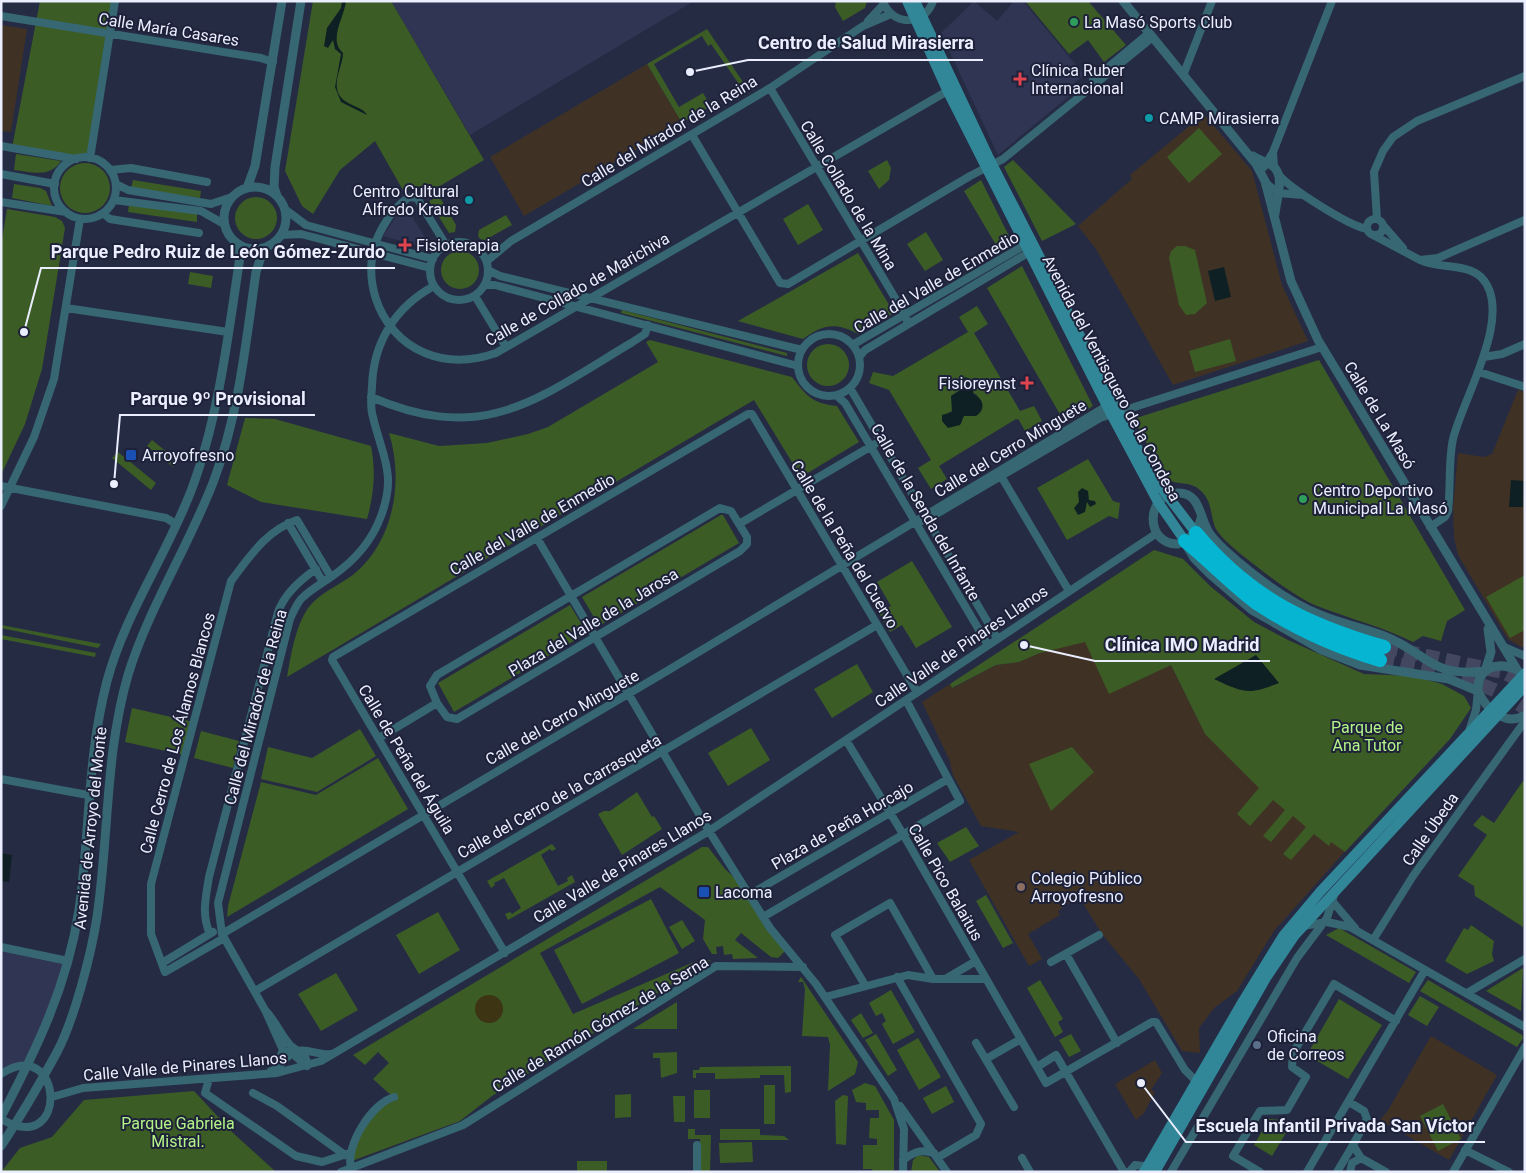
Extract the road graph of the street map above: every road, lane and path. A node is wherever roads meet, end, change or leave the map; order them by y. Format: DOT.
graph roads {
  1 [pos="114,1"];
  2 [pos="282,1"];
  3 [pos="301,1"];
  4 [pos="906,1"];
  5 [pos="915,1"];
  6 [pos="933,1"];
  7 [pos="1123,1"];
  8 [pos="1212,1"];
  9 [pos="1332,1"];
  10 [pos="883,2"];
  11 [pos="891,14"];
  12 [pos="1,16"];
  13 [pos="919,18"];
  14 [pos="863,26"];
  15 [pos="110,33"];
  16 [pos="1151,35"];
  17 [pos="273,62"];
  18 [pos="1184,73"];
  19 [pos="1525,76"];
  20 [pos="770,88"];
  21 [pos="951,90"];
  22 [pos="692,134"];
  23 [pos="1,146"];
  24 [pos="1249,153"];
  25 [pos="90,158"];
  26 [pos="76,159"];
  27 [pos="816,166"];
  28 [pos="989,166"];
  29 [pos="110,170"];
  30 [pos="1274,171"];
  31 [pos="1261,172"];
  32 [pos="1,174"];
  33 [pos="1265,181"];
  34 [pos="207,182"];
  35 [pos="55,184"];
  36 [pos="116,184"];
  37 [pos="247,188"];
  38 [pos="1278,193"];
  39 [pos="1304,195"];
  40 [pos="277,196"];
  41 [pos="232,197"];
  42 [pos="114,200"];
  43 [pos="1,202"];
  44 [pos="286,210"];
  45 [pos="66,212"];
  46 [pos="738,212"];
  47 [pos="103,213"];
  48 [pos="1275,218"];
  49 [pos="80,219"];
  50 [pos="1525,220"];
  51 [pos="1380,222"];
  52 [pos="224,224"];
  53 [pos="1367,229"];
  54 [pos="199,233"];
  55 [pos="282,235"];
  56 [pos="1373,235"];
  57 [pos="861,240"];
  58 [pos="511,241"];
  59 [pos="238,244"];
  60 [pos="373,244"];
  61 [pos="446,245"];
  62 [pos="264,248"];
  63 [pos="1030,248"];
  64 [pos="479,250"];
  65 [pos="371,254"];
  66 [pos="1417,258"];
  67 [pos="433,259"];
  68 [pos="1438,260"];
  69 [pos="487,261"];
  70 [pos="430,268"];
  71 [pos="488,270"];
  72 [pos="485,285"];
  73 [pos="434,286"];
  74 [pos="475,296"];
  75 [pos="592,298"];
  76 [pos="579,306"];
  77 [pos="66,308"];
  78 [pos="905,316"];
  79 [pos="648,325"];
  80 [pos="907,325"];
  81 [pos="389,326"];
  82 [pos="228,332"];
  83 [pos="854,344"];
  84 [pos="1525,344"];
  85 [pos="506,347"];
  86 [pos="1322,347"];
  87 [pos="802,350"];
  88 [pos="860,356"];
  89 [pos="1484,357"];
  90 [pos="798,366"];
  91 [pos="1479,372"];
  92 [pos="1525,387"];
  93 [pos="850,388"];
  94 [pos="837,396"];
  95 [pos="371,397"];
  96 [pos="1112,411"];
  97 [pos="746,414"];
  98 [pos="880,441"];
  99 [pos="871,446"];
  100 [pos="1001,476"];
  101 [pos="1,486"];
  102 [pos="10,488"];
  103 [pos="797,490"];
  104 [pos="1167,496"];
  105 [pos="1158,502"];
  106 [pos="1,506"];
  107 [pos="1202,516"];
  108 [pos="924,518"];
  109 [pos="916,522"];
  110 [pos="288,523"];
  111 [pos="176,524"];
  112 [pos="739,524"];
  113 [pos="1430,527"];
  114 [pos="1156,532"];
  115 [pos="1191,537"];
  116 [pos="536,538"];
  117 [pos="843,566"];
  118 [pos="316,569"];
  119 [pos="331,577"];
  120 [pos="323,582"];
  121 [pos="1069,591"];
  122 [pos="572,596"];
  123 [pos="1483,617"];
  124 [pos="877,625"];
  125 [pos="595,636"];
  126 [pos="997,638"];
  127 [pos="988,645"];
  128 [pos="1504,646"];
  129 [pos="1382,653"];
  130 [pos="1525,656"];
  131 [pos="333,658"];
  132 [pos="1509,664"];
  133 [pos="1485,671"];
  134 [pos="1523,674"];
  135 [pos="1525,686"];
  136 [pos="1478,691"];
  137 [pos="916,692"];
  138 [pos="628,694"];
  139 [pos="906,700"];
  140 [pos="437,703"];
  141 [pos="1497,714"];
  142 [pos="1525,715"];
  143 [pos="1525,721"];
  144 [pos="1512,737"];
  145 [pos="379,738"];
  146 [pos="846,740"];
  147 [pos="1463,740"];
  148 [pos="663,751"];
  149 [pos="1,779"];
  150 [pos="948,779"];
  151 [pos="88,795"];
  152 [pos="890,813"];
  153 [pos="425,814"];
  154 [pos="709,831"];
  155 [pos="903,834"];
  156 [pos="459,871"];
  157 [pos="750,895"];
  158 [pos="1328,902"];
  159 [pos="1309,905"];
  160 [pos="763,917"];
  161 [pos="1328,922"];
  162 [pos="1301,927"];
  163 [pos="1358,931"];
  164 [pos="222,933"];
  165 [pos="210,934"];
  166 [pos="1099,935"];
  167 [pos="1373,940"];
  168 [pos="1,947"];
  169 [pos="505,953"];
  170 [pos="1066,954"];
  171 [pos="1525,959"];
  172 [pos="68,961"];
  173 [pos="976,961"];
  174 [pos="1051,962"];
  175 [pos="162,963"];
  176 [pos="803,967"];
  177 [pos="1425,970"];
  178 [pos="165,972"];
  179 [pos="897,977"];
  180 [pos="932,979"];
  181 [pos="945,979"];
  182 [pos="986,979"];
  183 [pos="865,985"];
  184 [pos="255,991"];
  185 [pos="1467,993"];
  186 [pos="825,997"];
  187 [pos="266,1010"];
  188 [pos="1396,1021"];
  189 [pos="1525,1027"];
  190 [pos="1021,1039"];
  191 [pos="976,1043"];
  192 [pos="1117,1043"];
  193 [pos="1525,1047"];
  194 [pos="300,1050"];
  195 [pos="335,1053"];
  196 [pos="291,1054"];
  197 [pos="986,1059"];
  198 [pos="307,1066"];
  199 [pos="1037,1066"];
  200 [pos="27,1067"];
  201 [pos="5,1069"];
  202 [pos="1066,1072"];
  203 [pos="1,1074"];
  204 [pos="258,1074"];
  205 [pos="43,1075"];
  206 [pos="209,1079"];
  207 [pos="1196,1081"];
  208 [pos="253,1093"];
  209 [pos="52,1097"];
  210 [pos="394,1097"];
  211 [pos="894,1100"];
  212 [pos="1349,1102"];
  213 [pos="1014,1108"];
  214 [pos="1,1118"];
  215 [pos="14,1126"];
  216 [pos="698,1145"];
  217 [pos="1353,1145"];
  218 [pos="1,1146"];
  219 [pos="1465,1150"];
  220 [pos="347,1154"];
  221 [pos="936,1156"];
  222 [pos="1022,1158"];
  223 [pos="1361,1158"];
  224 [pos="903,1160"];
  225 [pos="350,1168"];
  226 [pos="1153,1170"];
  227 [pos="341,1172"];
  228 [pos="697,1172"];
  229 [pos="903,1172"];
  230 [pos="947,1172"];
  231 [pos="1030,1172"];
  232 [pos="1124,1172"];
  233 [pos="1129,1172"];
  234 [pos="1170,1172"];
  235 [pos="1260,1172"];
  236 [pos="1307,1172"];
  237 [pos="1338,1172"];
  238 [pos="1350,1172"];
  239 [pos="1386,1172"];
  240 [pos="1453,1172"];
  241 [pos="1509,1172"];
  1 -- 15 [label="street"];
  2 -- 17 [label="street"];
  3 -- 40 [label="street"];
  4 -- 13 [label="main road, Avenida del Ventisquero de la Condesa"];
  5 -- 13 [label="main road, Avenida del Ventisquero de la Condesa"];
  6 -- 13 [label="street"];
  7 -- 16 [label="street, Calle de La Masó"];
  8 -- 18 [label="street"];
  9 -- 30 [label="street"];
  10 -- 11 [label="street"];
  10 -- 14 [label="street, Calle del Mirador de la Reina"];
  11 -- 13 [label="street"];
  11 -- 14 [label="street, Calle del Mirador de la Reina"];
  12 -- 15 [label="street, Calle María Casares"];
  13 -- 21 [label="main road, Avenida del Ventisquero de la Condesa"];
  14 -- 20 [label="street, Calle del Mirador de la Reina"];
  15 -- 17 [label="street, Calle María Casares"];
  15 -- 25 [label="street"];
  16 -- 18 [label="street, Calle de La Masó"];
  16 -- 28 [label="street"];
  17 -- 37 [label="street"];
  18 -- 24 [label="street, Calle de La Masó"];
  19 -- 51 [label="street"];
  20 -- 22 [label="street, Calle del Mirador de la Reina"];
  20 -- 27 [label="street, Calle Collado de la Mina"];
  21 -- 27 [label="street, Calle de Collado de Marichiva"];
  21 -- 28 [label="main road, Avenida del Ventisquero de la Condesa"];
  22 -- 46 [label="street"];
  22 -- 58 [label="street, Calle del Mirador de la Reina"];
  23 -- 26 [label="street"];
  24 -- 30 [label="street, Calle de La Masó"];
  24 -- 31 [label="street, Calle de La Masó"];
  25 -- 26 [label="street"];
  25 -- 29 [label="street"];
  26 -- 35 [label="street"];
  27 -- 46 [label="street, Calle de Collado de Marichiva"];
  27 -- 57 [label="street, Calle Collado de la Mina"];
  28 -- 57 [label="street"];
  28 -- 63 [label="main road, Avenida del Ventisquero de la Condesa"];
  29 -- 34 [label="street"];
  29 -- 36 [label="street"];
  30 -- 31 [label="street"];
  30 -- 33 [label="street"];
  30 -- 38 [label="street, Calle de La Masó"];
  30 -- 39 [label="street"];
  31 -- 33 [label="street, Calle de La Masó"];
  32 -- 35 [label="street"];
  33 -- 38 [label="street"];
  33 -- 48 [label="street, Calle de La Masó"];
  35 -- 45 [label="street"];
  36 -- 41 [label="street"];
  36 -- 42 [label="street"];
  37 -- 40 [label="street"];
  37 -- 41 [label="street"];
  38 -- 39 [label="street"];
  38 -- 48 [label="street, Calle de La Masó"];
  39 -- 53 [label="street"];
  40 -- 44 [label="street"];
  41 -- 52 [label="street"];
  42 -- 47 [label="street"];
  42 -- 52 [label="street"];
  43 -- 45 [label="street"];
  44 -- 55 [label="street"];
  44 -- 60 [label="street"];
  45 -- 49 [label="street"];
  46 -- 57 [label="street"];
  46 -- 75 [label="street, Calle de Collado de Marichiva"];
  47 -- 49 [label="street"];
  47 -- 54 [label="street"];
  48 -- 86 [label="street, Calle de La Masó"];
  49 -- 77 [label="street"];
  50 -- 68 [label="street"];
  51 -- 53 [label="street"];
  51 -- 56 [label="street"];
  51 -- 66 [label="street"];
  52 -- 59 [label="street"];
  53 -- 56 [label="street"];
  55 -- 62 [label="street"];
  55 -- 65 [label="street"];
  56 -- 66 [label="street"];
  57 -- 78 [label="street, Calle Collado de la Mina"];
  58 -- 64 [label="street, Calle del Mirador de la Reina"];
  58 -- 69 [label="street, Calle del Mirador de la Reina"];
  59 -- 62 [label="street"];
  59 -- 82 [label="street, Avenida de Arroyo del Monte"];
  60 -- 61 [label="street, Calle de Collado de Marichiva"];
  60 -- 65 [label="street, Calle de Collado de Marichiva"];
  60 -- 67 [label="street"];
  61 -- 64 [label="street"];
  61 -- 67 [label="street"];
  62 -- 205 [label="street, Avenida de Arroyo del Monte"];
  63 -- 78 [label="street, Calle del Valle de Enmedio"];
  63 -- 80 [label="street, Calle del Valle de Enmedio"];
  63 -- 96 [label="main road, Avenida del Ventisquero de la Condesa"];
  64 -- 69 [label="street"];
  65 -- 70 [label="street"];
  65 -- 81 [label="street, Calle de Collado de Marichiva"];
  66 -- 68 [label="street"];
  67 -- 70 [label="street"];
  68 -- 89 [label="street"];
  69 -- 71 [label="street"];
  70 -- 73 [label="street"];
  71 -- 72 [label="street"];
  71 -- 75 [label="street"];
  72 -- 74 [label="street"];
  72 -- 76 [label="street"];
  73 -- 74 [label="street"];
  73 -- 81 [label="street, Calle del Mirador de la Reina"];
  74 -- 85 [label="street"];
  75 -- 76 [label="street, Calle de Collado de Marichiva"];
  75 -- 87 [label="street"];
  76 -- 79 [label="street"];
  76 -- 85 [label="street, Calle de Collado de Marichiva"];
  77 -- 82 [label="street"];
  77 -- 102 [label="street"];
  78 -- 80 [label="street, Calle Collado de la Mina"];
  78 -- 83 [label="street, Calle del Valle de Enmedio"];
  79 -- 90 [label="street"];
  79 -- 95 [label="street"];
  80 -- 88 [label="street, Calle del Valle de Enmedio"];
  81 -- 85 [label="street, Calle de Collado de Marichiva"];
  81 -- 95 [label="street, Calle del Mirador de la Reina"];
  82 -- 111 [label="street, Avenida de Arroyo del Monte"];
  83 -- 87 [label="street"];
  83 -- 88 [label="street"];
  84 -- 89 [label="street"];
  86 -- 96 [label="street, Calle del Cerro Minguete"];
  86 -- 113 [label="street, Calle de La Masó"];
  87 -- 90 [label="street"];
  88 -- 93 [label="street"];
  89 -- 91 [label="street"];
  90 -- 94 [label="street"];
  91 -- 92 [label="street"];
  91 -- 113 [label="street"];
  93 -- 94 [label="street"];
  93 -- 98 [label="street, Calle de la Senda del Infante"];
  94 -- 99 [label="street, Calle de la Senda del Infante"];
  95 -- 119 [label="street, Calle del Mirador de la Reina"];
  96 -- 100 [label="street, Calle del Cerro Minguete"];
  96 -- 104 [label="main road, Avenida del Ventisquero de la Condesa"];
  96 -- 105 [label="main road, Avenida del Ventisquero de la Condesa"];
  96 -- 108 [label="street, Calle del Cerro Minguete"];
  97 -- 103 [label="street, Calle de la Peña del Cuervo"];
  97 -- 116 [label="street, Calle del Valle de Enmedio"];
  98 -- 99 [label="street"];
  98 -- 108 [label="street, Calle de la Senda del Infante"];
  99 -- 103 [label="street"];
  99 -- 109 [label="street, Calle de la Senda del Infante"];
  100 -- 108 [label="street, Calle del Cerro Minguete"];
  100 -- 121 [label="street"];
  101 -- 102 [label="street"];
  102 -- 106 [label="street"];
  102 -- 111 [label="street"];
  103 -- 112 [label="street"];
  103 -- 117 [label="street, Calle de la Peña del Cuervo"];
  104 -- 105 [label="street"];
  104 -- 107 [label="street"];
  104 -- 115 [label="main road, Avenida del Ventisquero de la Condesa"];
  105 -- 114 [label="street"];
  105 -- 115 [label="main road, Avenida del Ventisquero de la Condesa"];
  107 -- 115 [label="street"];
  107 -- 133 [label="street"];
  108 -- 109 [label="street, Calle del Cerro Minguete"];
  108 -- 126 [label="street, Calle de la Senda del Infante"];
  109 -- 117 [label="street, Calle del Cerro Minguete"];
  109 -- 127 [label="street, Calle de la Senda del Infante"];
  110 -- 118 [label="street"];
  110 -- 119 [label="street"];
  110 -- 175 [label="street, Calle Cerro de Los Álamos Blancos"];
  111 -- 151 [label="street, Avenida de Arroyo del Monte"];
  112 -- 122 [label="street, Plaza del Valle de la Jarosa"];
  112 -- 125 [label="street, Plaza del Valle de la Jarosa"];
  113 -- 123 [label="street, Calle de La Masó"];
  114 -- 115 [label="street"];
  114 -- 121 [label="street, Calle Valle de Pinares Llanos"];
  115 -- 129 [label="highway"];
  115 -- 136 [label="street, Avenida del Ventisquero de la Condesa"];
  116 -- 122 [label="street"];
  116 -- 131 [label="street, Calle del Valle de Enmedio"];
  117 -- 124 [label="street, Calle de la Peña del Cuervo"];
  117 -- 138 [label="street, Calle del Cerro Minguete"];
  118 -- 120 [label="street"];
  118 -- 165 [label="street, Calle del Mirador de la Reina"];
  119 -- 120 [label="street, Calle del Mirador de la Reina"];
  120 -- 164 [label="street, Calle del Mirador de la Reina"];
  121 -- 126 [label="street, Calle Valle de Pinares Llanos"];
  122 -- 125 [label="street"];
  122 -- 140 [label="street, Plaza del Valle de la Jarosa"];
  123 -- 128 [label="street, Calle de La Masó"];
  123 -- 133 [label="street, Calle de La Masó"];
  124 -- 137 [label="street, Calle de la Peña del Cuervo"];
  124 -- 148 [label="street, Calle del Cerro de la Carrasqueta"];
  125 -- 138 [label="street"];
  125 -- 140 [label="street, Plaza del Valle de la Jarosa"];
  126 -- 127 [label="street, Calle Valle de Pinares Llanos"];
  127 -- 137 [label="street, Calle Valle de Pinares Llanos"];
  128 -- 130 [label="street, Calle de La Masó"];
  128 -- 132 [label="street, Calle de La Masó"];
  130 -- 132 [label="street"];
  131 -- 145 [label="street, Calle de Peña del Águila"];
  132 -- 133 [label="street"];
  132 -- 134 [label="street, Calle de La Masó"];
  133 -- 136 [label="street, Calle de La Masó"];
  134 -- 141 [label="main road"];
  135 -- 141 [label="main road"];
  136 -- 141 [label="street"];
  136 -- 147 [label="street"];
  137 -- 139 [label="street, Calle Valle de Pinares Llanos"];
  138 -- 148 [label="street"];
  138 -- 153 [label="street, Calle del Cerro Minguete"];
  139 -- 146 [label="street, Calle Valle de Pinares Llanos"];
  139 -- 150 [label="street"];
  140 -- 145 [label="street"];
  141 -- 142 [label="street"];
  141 -- 144 [label="street"];
  141 -- 147 [label="main road"];
  141 -- 158 [label="main road"];
  143 -- 144 [label="street, Calle Úbeda"];
  144 -- 167 [label="street, Calle Úbeda"];
  145 -- 153 [label="street, Calle de Peña del Águila"];
  146 -- 152 [label="street, Calle Pico Balaitus"];
  146 -- 154 [label="street, Calle Valle de Pinares Llanos"];
  147 -- 159 [label="main road"];
  148 -- 154 [label="street"];
  148 -- 156 [label="street, Calle del Cerro de la Carrasqueta"];
  149 -- 151 [label="street"];
  150 -- 152 [label="street, Plaza de Peña Horcajo"];
  150 -- 155 [label="street"];
  151 -- 172 [label="street, Avenida de Arroyo del Monte"];
  152 -- 155 [label="street, Calle Pico Balaitus"];
  152 -- 157 [label="street, Plaza de Peña Horcajo"];
  153 -- 156 [label="street, Calle de Peña del Águila"];
  153 -- 164 [label="street, Calle del Cerro Minguete"];
  154 -- 157 [label="street"];
  154 -- 169 [label="street, Calle Valle de Pinares Llanos"];
  155 -- 160 [label="street"];
  155 -- 173 [label="street, Calle Pico Balaitus"];
  156 -- 169 [label="street, Calle de Peña del Águila"];
  156 -- 184 [label="street, Calle del Cerro de la Carrasqueta"];
  157 -- 160 [label="street"];
  158 -- 159 [label="street"];
  158 -- 161 [label="street"];
  158 -- 162 [label="main road"];
  158 -- 163 [label="street"];
  159 -- 207 [label="main road"];
  160 -- 176 [label="street"];
  161 -- 162 [label="street"];
  161 -- 163 [label="street"];
  161 -- 234 [label="street"];
  162 -- 226 [label="main road"];
  163 -- 167 [label="street"];
  164 -- 165 [label="street, Calle del Cerro Minguete"];
  164 -- 178 [label="street, Calle del Cerro Minguete"];
  164 -- 184 [label="street"];
  165 -- 175 [label="street, Calle del Cerro Minguete"];
  166 -- 170 [label="street"];
  167 -- 177 [label="street"];
  168 -- 172 [label="street"];
  169 -- 195 [label="street, Calle Valle de Pinares Llanos"];
  170 -- 174 [label="street"];
  170 -- 192 [label="street"];
  171 -- 185 [label="street"];
  172 -- 200 [label="street, Avenida de Arroyo del Monte"];
  173 -- 181 [label="street"];
  173 -- 182 [label="street, Calle Pico Balaitus"];
  175 -- 178 [label="street, Calle Cerro de Los Álamos Blancos"];
  176 -- 186 [label="street"];
  176 -- 225 [label="street, Calle de Ramón Gómez de la Serna"];
  177 -- 185 [label="street"];
  177 -- 188 [label="street"];
  179 -- 180 [label="street"];
  179 -- 183 [label="street"];
  179 -- 221 [label="street"];
  180 -- 181 [label="street"];
  180 -- 183 [label="street"];
  181 -- 182 [label="street"];
  182 -- 190 [label="street, Calle Pico Balaitus"];
  183 -- 186 [label="street"];
  184 -- 187 [label="street"];
  185 -- 189 [label="street"];
  186 -- 211 [label="street"];
  187 -- 194 [label="street"];
  187 -- 196 [label="street"];
  187 -- 204 [label="street"];
  188 -- 212 [label="street"];
  188 -- 235 [label="street"];
  190 -- 197 [label="street"];
  190 -- 199 [label="street, Calle Pico Balaitus"];
  191 -- 197 [label="street"];
  192 -- 202 [label="street, Calle Pico Balaitus"];
  192 -- 207 [label="street, Calle Pico Balaitus"];
  193 -- 219 [label="street"];
  194 -- 195 [label="street"];
  194 -- 196 [label="street"];
  194 -- 198 [label="street"];
  195 -- 198 [label="street, Calle Valle de Pinares Llanos"];
  196 -- 198 [label="street"];
  196 -- 204 [label="street"];
  197 -- 213 [label="street"];
  198 -- 204 [label="street, Calle Valle de Pinares Llanos"];
  199 -- 202 [label="street"];
  199 -- 202 [label="street, Calle Pico Balaitus"];
  200 -- 201 [label="street"];
  200 -- 205 [label="street"];
  200 -- 214 [label="street, Avenida de Arroyo del Monte"];
  201 -- 203 [label="street"];
  202 -- 232 [label="street"];
  204 -- 206 [label="street, Calle Valle de Pinares Llanos"];
  205 -- 209 [label="street"];
  205 -- 215 [label="street, Avenida de Arroyo del Monte"];
  206 -- 209 [label="street, Calle Valle de Pinares Llanos"];
  206 -- 220 [label="street"];
  207 -- 226 [label="main road"];
  208 -- 220 [label="street"];
  209 -- 215 [label="street"];
  210 -- 220 [label="street"];
  211 -- 221 [label="street"];
  211 -- 224 [label="street"];
  212 -- 217 [label="street"];
  212 -- 236 [label="street"];
  214 -- 215 [label="street"];
  215 -- 218 [label="street, Avenida de Arroyo del Monte"];
  216 -- 228 [label="street"];
  217 -- 223 [label="street"];
  217 -- 237 [label="street"];
  219 -- 240 [label="street"];
  219 -- 241 [label="street"];
  220 -- 225 [label="street"];
  221 -- 224 [label="street"];
  221 -- 230 [label="street"];
  222 -- 231 [label="street"];
  223 -- 238 [label="street"];
  223 -- 239 [label="street"];
  224 -- 229 [label="street"];
  225 -- 227 [label="street, Calle de Ramón Gómez de la Serna"];
  226 -- 233 [label="street"];
}
